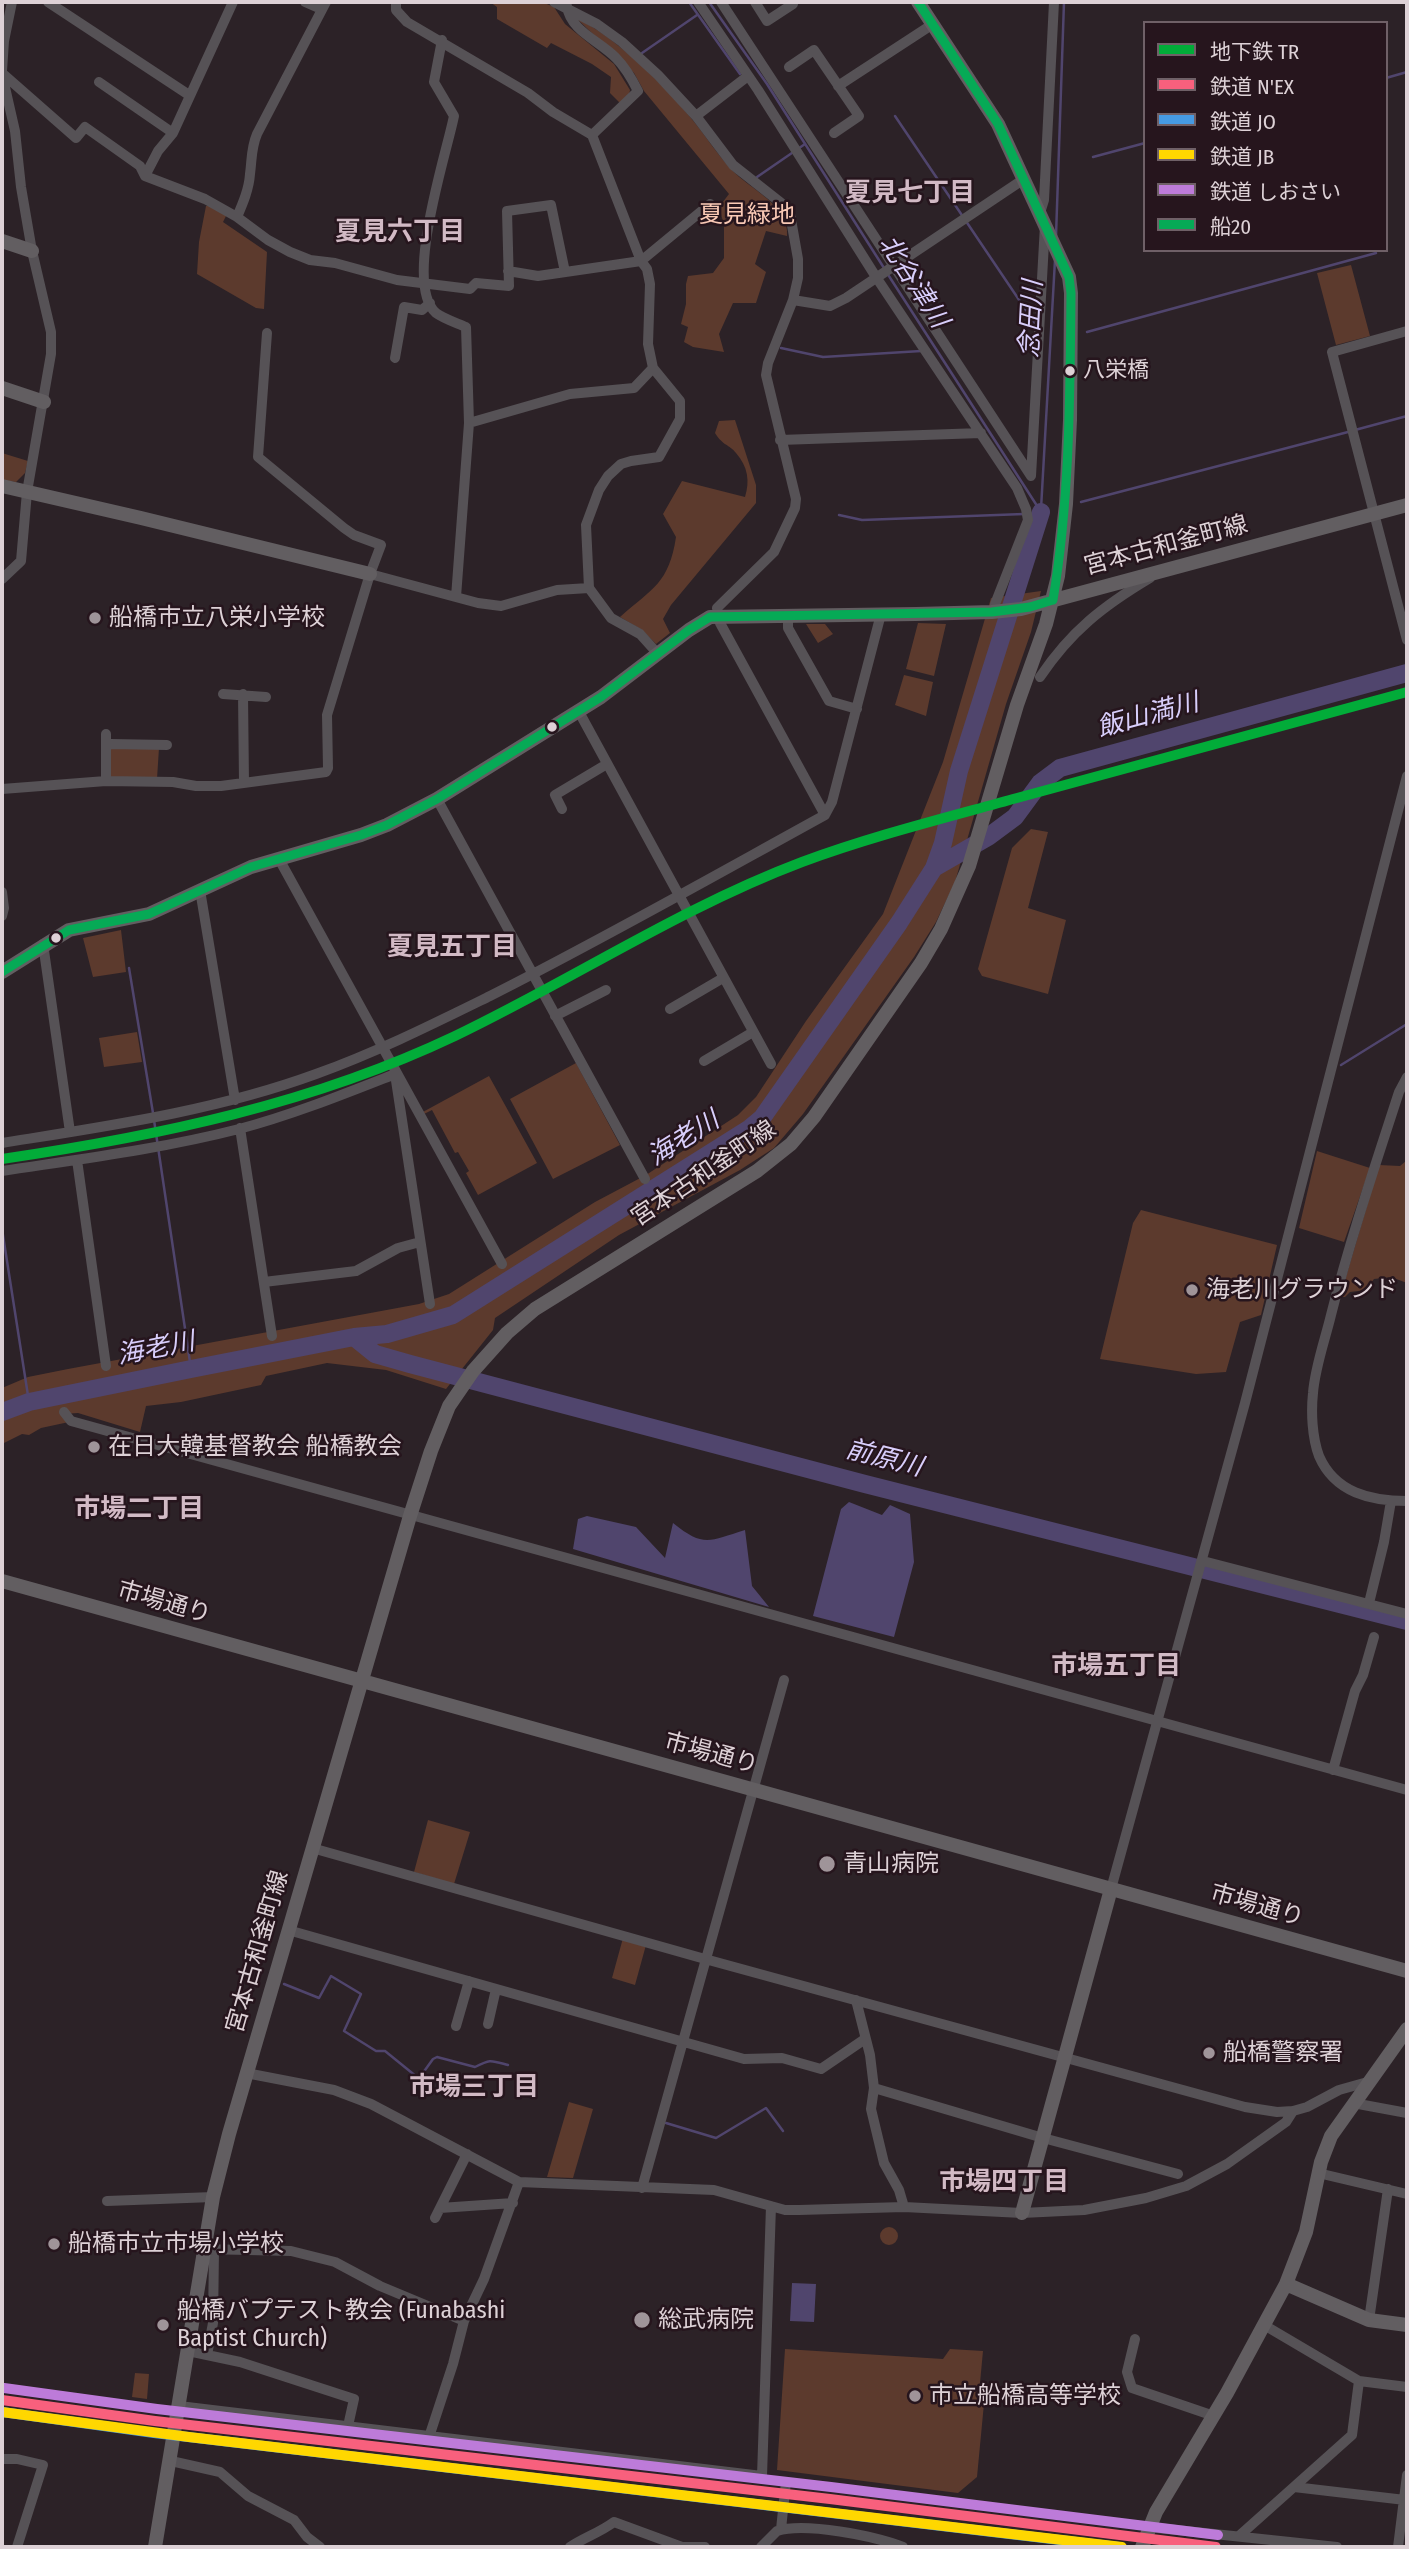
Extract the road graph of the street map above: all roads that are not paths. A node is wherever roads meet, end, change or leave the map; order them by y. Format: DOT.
graph roads {
  1 [pos="12,2"];
  2 [pos="48,2"];
  3 [pos="233,2"];
  4 [pos="305,2"];
  5 [pos="396,2"];
  6 [pos="554,2"];
  7 [pos="698,2"];
  8 [pos="721,2"];
  9 [pos="755,2"];
  10 [pos="918,2"];
  11 [pos="1054,2"];
  12 [pos="568,4"];
  13 [pos="793,4"];
  14 [pos="324,6"];
  15 [pos="933,24"];
  16 [pos="442,40"];
  17 [pos="789,67"];
  18 [pos="2,73"];
  19 [pos="748,76"];
  20 [pos="99,82"];
  21 [pos="838,86"];
  22 [pos="189,95"];
  23 [pos="696,116"];
  24 [pos="2,126"];
  25 [pos="15,131"];
  26 [pos="173,133"];
  27 [pos="834,133"];
  28 [pos="592,135"];
  29 [pos="145,176"];
  30 [pos="1024,179"];
  31 [pos="710,205"];
  32 [pos="237,217"];
  33 [pos="1045,222"];
  34 [pos="2,240"];
  35 [pos="32,251"];
  36 [pos="641,261"];
  37 [pos="508,271"];
  38 [pos="565,272"];
  39 [pos="884,272"];
  40 [pos="424,283"];
  41 [pos="793,300"];
  42 [pos="430,303"];
  43 [pos="1407,331"];
  44 [pos="267,333"];
  45 [pos="395,358"];
  46 [pos="653,368"];
  47 [pos="2,388"];
  48 [pos="44,402"];
  49 [pos="469,423"];
  50 [pos="981,433"];
  51 [pos="780,440"];
  52 [pos="2,486"];
  53 [pos="27,492"];
  54 [pos="1407,505"];
  55 [pos="1374,514"];
  56 [pos="1160,572"];
  57 [pos="370,574"];
  58 [pos="2,579"];
  59 [pos="589,588"];
  60 [pos="456,597"];
  61 [pos="1053,600"];
  62 [pos="997,608"];
  63 [pos="881,614"];
  64 [pos="788,615"];
  65 [pos="718,616"];
  66 [pos="1407,640"];
  67 [pos="658,654"];
  68 [pos="1040,677"];
  69 [pos="223,694"];
  70 [pos="243,694"];
  71 [pos="266,697"];
  72 [pos="857,709"];
  73 [pos="578,710"];
  74 [pos="106,734"];
  75 [pos="167,745"];
  76 [pos="106,746"];
  77 [pos="607,764"];
  78 [pos="1407,776"];
  79 [pos="106,782"];
  80 [pos="244,783"];
  81 [pos="2,789"];
  82 [pos="437,799"];
  83 [pos="562,809"];
  84 [pos="825,815"];
  85 [pos="278,859"];
  86 [pos="200,890"];
  87 [pos="2,892"];
  88 [pos="678,896"];
  89 [pos="2,916"];
  90 [pos="43,944"];
  91 [pos="3,968"];
  92 [pos="533,975"];
  93 [pos="723,978"];
  94 [pos="606,990"];
  95 [pos="670,1009"];
  96 [pos="555,1016"];
  97 [pos="753,1032"];
  98 [pos="384,1049"];
  99 [pos="704,1061"];
  100 [pos="771,1064"];
  101 [pos="395,1073"];
  102 [pos="1407,1077"];
  103 [pos="1403,1094"];
  104 [pos="235,1100"];
  105 [pos="240,1128"];
  106 [pos="70,1132"];
  107 [pos="2,1143"];
  108 [pos="77,1160"];
  109 [pos="2,1171"];
  110 [pos="645,1179"];
  111 [pos="420,1242"];
  112 [pos="502,1264"];
  113 [pos="264,1282"];
  114 [pos="429,1304"];
  115 [pos="272,1336"];
  116 [pos="106,1366"];
  117 [pos="64,1412"];
  118 [pos="1391,1501"];
  119 [pos="1407,1501"];
  120 [pos="410,1517"];
  121 [pos="1202,1562"];
  122 [pos="2,1581"];
  123 [pos="1370,1603"];
  124 [pos="1407,1614"];
  125 [pos="1374,1637"];
  126 [pos="361,1681"];
  127 [pos="784,1681"];
  128 [pos="1157,1722"];
  129 [pos="1333,1770"];
  130 [pos="752,1789"];
  131 [pos="1407,1790"];
  132 [pos="312,1848"];
  133 [pos="1111,1889"];
  134 [pos="288,1930"];
  135 [pos="705,1959"];
  136 [pos="1407,1971"];
  137 [pos="469,1981"];
  138 [pos="496,1989"];
  139 [pos="856,2000"];
  140 [pos="488,2024"];
  141 [pos="456,2026"];
  142 [pos="1407,2029"];
  143 [pos="866,2039"];
  144 [pos="682,2041"];
  145 [pos="1402,2045"];
  146 [pos="1065,2057"];
  147 [pos="246,2073"];
  148 [pos="1371,2081"];
  149 [pos="874,2088"];
  150 [pos="1353,2104"];
  151 [pos="1293,2111"];
  152 [pos="1407,2113"];
  153 [pos="1043,2138"];
  154 [pos="467,2154"];
  155 [pos="1318,2173"];
  156 [pos="1178,2174"];
  157 [pos="519,2182"];
  158 [pos="642,2188"];
  159 [pos="1388,2189"];
  160 [pos="1407,2194"];
  161 [pos="214,2197"];
  162 [pos="107,2200"];
  163 [pos="513,2203"];
  164 [pos="771,2206"];
  165 [pos="440,2207"];
  166 [pos="904,2207"];
  167 [pos="1022,2213"];
  168 [pos="435,2218"];
  169 [pos="209,2249"];
  170 [pos="1286,2284"];
  171 [pos="1369,2320"];
  172 [pos="464,2321"];
  173 [pos="1264,2325"];
  174 [pos="1407,2325"];
  175 [pos="1135,2339"];
  176 [pos="188,2351"];
  177 [pos="208,2355"];
  178 [pos="1359,2381"];
  179 [pos="1407,2387"];
  180 [pos="179,2406"];
  181 [pos="1214,2416"];
  182 [pos="348,2427"];
  183 [pos="429,2437"];
  184 [pos="2,2459"];
  185 [pos="170,2461"];
  186 [pos="1407,2475"];
  187 [pos="786,2482"];
  188 [pos="1294,2487"];
  189 [pos="1405,2500"];
  190 [pos="1148,2528"];
  191 [pos="781,2529"];
  192 [pos="1239,2536"];
  193 [pos="17,2547"];
  194 [pos="155,2547"];
  195 [pos="320,2547"];
  196 [pos="570,2547"];
  197 [pos="705,2547"];
  198 [pos="761,2547"];
  199 [pos="902,2547"];
  200 [pos="1142,2547"];
  201 [pos="1336,2547"];
  202 [pos="1398,2547"];
  1 -- 18 [label="street"];
  2 -- 22 [label="street"];
  3 -- 22 [label="street"];
  4 -- 14 [label="street"];
  5 -- 16 [label="street"];
  6 -- 12 [label="street"];
  7 -- 19 [label="street"];
  8 -- 39 [label="street"];
  9 -- 13 [label="street"];
  10 -- 15 [label="street"];
  11 -- 33 [label="street"];
  12 -- 23 [label="street"];
  12 -- 28 [label="street"];
  14 -- 32 [label="street"];
  15 -- 21 [label="street"];
  15 -- 30 [label="street"];
  16 -- 28 [label="street"];
  16 -- 40 [label="street"];
  17 -- 21 [label="street"];
  18 -- 25 [label="street"];
  18 -- 29 [label="street"];
  19 -- 23 [label="street"];
  19 -- 39 [label="street"];
  20 -- 26 [label="street"];
  21 -- 27 [label="street"];
  22 -- 26 [label="street"];
  23 -- 41 [label="street"];
  24 -- 25 [label="street"];
  25 -- 35 [label="street"];
  26 -- 29 [label="street"];
  28 -- 36 [label="street"];
  29 -- 32 [label="street"];
  30 -- 33 [label="street"];
  30 -- 39 [label="street"];
  31 -- 36 [label="street"];
  32 -- 40 [label="street"];
  33 -- 39 [label="street"];
  33 -- 61 [label="street"];
  34 -- 35 [label="street"];
  35 -- 48 [label="street"];
  36 -- 38 [label="street"];
  36 -- 46 [label="street"];
  37 -- 38 [label="street"];
  37 -- 38 [label="street"];
  37 -- 40 [label="street"];
  39 -- 41 [label="street"];
  39 -- 50 [label="street"];
  40 -- 42 [label="street"];
  41 -- 51 [label="street"];
  42 -- 45 [label="street"];
  42 -- 49 [label="street"];
  43 -- 55 [label="street"];
  44 -- 57 [label="street"];
  46 -- 49 [label="street"];
  46 -- 59 [label="street"];
  47 -- 48 [label="street"];
  48 -- 53 [label="street"];
  49 -- 60 [label="street"];
  50 -- 51 [label="street"];
  50 -- 62 [label="street"];
  51 -- 65 [label="street"];
  52 -- 53 [label="street"];
  53 -- 57 [label="street"];
  53 -- 58 [label="street"];
  54 -- 55 [label="street, 宮本古和釜町線"];
  55 -- 56 [label="street, 宮本古和釜町線"];
  55 -- 66 [label="street"];
  56 -- 61 [label="street, 宮本古和釜町線"];
  56 -- 68 [label="street"];
  57 -- 60 [label="street"];
  57 -- 80 [label="street"];
  59 -- 60 [label="street"];
  59 -- 67 [label="street"];
  61 -- 62 [label="street, 宮本古和釜町線"];
  61 -- 120 [label="street, 宮本古和釜町線"];
  62 -- 63 [label="street, 宮本古和釜町線"];
  63 -- 64 [label="street, 宮本古和釜町線"];
  63 -- 72 [label="street"];
  64 -- 65 [label="street, 宮本古和釜町線"];
  64 -- 72 [label="street"];
  65 -- 67 [label="street"];
  65 -- 84 [label="street"];
  67 -- 73 [label="street"];
  69 -- 70 [label="street"];
  70 -- 71 [label="street"];
  70 -- 80 [label="street"];
  72 -- 84 [label="street"];
  73 -- 77 [label="street"];
  73 -- 82 [label="street"];
  74 -- 76 [label="street"];
  75 -- 76 [label="street"];
  76 -- 79 [label="street"];
  77 -- 83 [label="street"];
  77 -- 88 [label="street"];
  78 -- 121 [label="street"];
  79 -- 80 [label="street"];
  79 -- 81 [label="street"];
  82 -- 85 [label="street"];
  82 -- 92 [label="street"];
  84 -- 88 [label="street"];
  85 -- 86 [label="street"];
  85 -- 98 [label="street"];
  86 -- 90 [label="street"];
  86 -- 104 [label="street"];
  87 -- 89 [label="street"];
  88 -- 92 [label="street"];
  88 -- 93 [label="street"];
  90 -- 91 [label="street"];
  90 -- 106 [label="street"];
  92 -- 96 [label="street"];
  92 -- 98 [label="street"];
  93 -- 95 [label="street"];
  93 -- 97 [label="street"];
  94 -- 96 [label="street"];
  96 -- 110 [label="street"];
  97 -- 99 [label="street"];
  97 -- 100 [label="street"];
  98 -- 101 [label="street"];
  98 -- 104 [label="street"];
  101 -- 105 [label="street"];
  101 -- 111 [label="street"];
  101 -- 112 [label="street"];
  102 -- 103 [label="street"];
  103 -- 118 [label="street"];
  104 -- 106 [label="street"];
  105 -- 108 [label="street"];
  105 -- 113 [label="street"];
  106 -- 107 [label="street"];
  108 -- 109 [label="street"];
  108 -- 116 [label="street"];
  111 -- 113 [label="street"];
  111 -- 114 [label="street"];
  113 -- 115 [label="street"];
  117 -- 120 [label="street"];
  118 -- 119 [label="street"];
  118 -- 123 [label="street"];
  120 -- 126 [label="street, 宮本古和釜町線"];
  120 -- 128 [label="street"];
  121 -- 123 [label="street"];
  121 -- 128 [label="street"];
  122 -- 126 [label="street, 市場通り"];
  123 -- 124 [label="street"];
  125 -- 129 [label="street"];
  126 -- 130 [label="street, 市場通り"];
  126 -- 132 [label="street, 宮本古和釜町線"];
  127 -- 130 [label="street"];
  128 -- 129 [label="street"];
  128 -- 133 [label="street"];
  129 -- 131 [label="street"];
  130 -- 133 [label="street, 市場通り"];
  130 -- 135 [label="street"];
  132 -- 134 [label="street, 宮本古和釜町線"];
  132 -- 135 [label="street"];
  133 -- 136 [label="street, 市場通り"];
  133 -- 146 [label="street"];
  134 -- 137 [label="street"];
  134 -- 147 [label="street, 宮本古和釜町線"];
  135 -- 139 [label="street"];
  135 -- 144 [label="street"];
  137 -- 138 [label="street"];
  137 -- 141 [label="street"];
  138 -- 140 [label="street"];
  138 -- 144 [label="street"];
  139 -- 143 [label="street"];
  139 -- 146 [label="street"];
  142 -- 145 [label="street"];
  143 -- 144 [label="street"];
  143 -- 149 [label="street"];
  144 -- 158 [label="street"];
  145 -- 148 [label="street"];
  146 -- 151 [label="street"];
  146 -- 153 [label="street"];
  147 -- 154 [label="street"];
  147 -- 161 [label="street, 宮本古和釜町線"];
  148 -- 150 [label="street"];
  148 -- 151 [label="street"];
  149 -- 153 [label="street"];
  149 -- 166 [label="street"];
  150 -- 152 [label="street"];
  150 -- 155 [label="street"];
  151 -- 167 [label="street"];
  153 -- 156 [label="street"];
  153 -- 167 [label="street"];
  154 -- 157 [label="street"];
  154 -- 165 [label="street"];
  155 -- 159 [label="street"];
  155 -- 170 [label="street"];
  157 -- 158 [label="street"];
  157 -- 163 [label="street"];
  158 -- 164 [label="street"];
  159 -- 160 [label="street"];
  159 -- 171 [label="street"];
  161 -- 162 [label="street"];
  161 -- 169 [label="street, 宮本古和釜町線"];
  163 -- 165 [label="street"];
  163 -- 172 [label="street"];
  164 -- 166 [label="street"];
  164 -- 183 [label="street"];
  165 -- 168 [label="street"];
  166 -- 167 [label="street"];
  169 -- 172 [label="street"];
  169 -- 176 [label="street, 宮本古和釜町線"];
  169 -- 177 [label="street"];
  170 -- 171 [label="street"];
  170 -- 173 [label="street"];
  171 -- 174 [label="street"];
  172 -- 183 [label="street"];
  173 -- 178 [label="street"];
  173 -- 181 [label="street"];
  175 -- 181 [label="street"];
  176 -- 177 [label="street"];
  176 -- 180 [label="street, 宮本古和釜町線"];
  177 -- 182 [label="street"];
  178 -- 179 [label="street"];
  178 -- 188 [label="street"];
  180 -- 182 [label="street"];
  180 -- 185 [label="street, 宮本古和釜町線"];
  181 -- 190 [label="street"];
  182 -- 183 [label="street"];
  184 -- 193 [label="street"];
  185 -- 194 [label="street, 宮本古和釜町線"];
  185 -- 195 [label="street"];
  186 -- 189 [label="street"];
  187 -- 191 [label="street"];
  188 -- 189 [label="street"];
  188 -- 192 [label="street"];
  189 -- 202 [label="street"];
  190 -- 192 [label="street"];
  190 -- 200 [label="street"];
  191 -- 198 [label="street"];
  191 -- 199 [label="street"];
  192 -- 201 [label="street"];
  196 -- 197 [label="street"];
}
